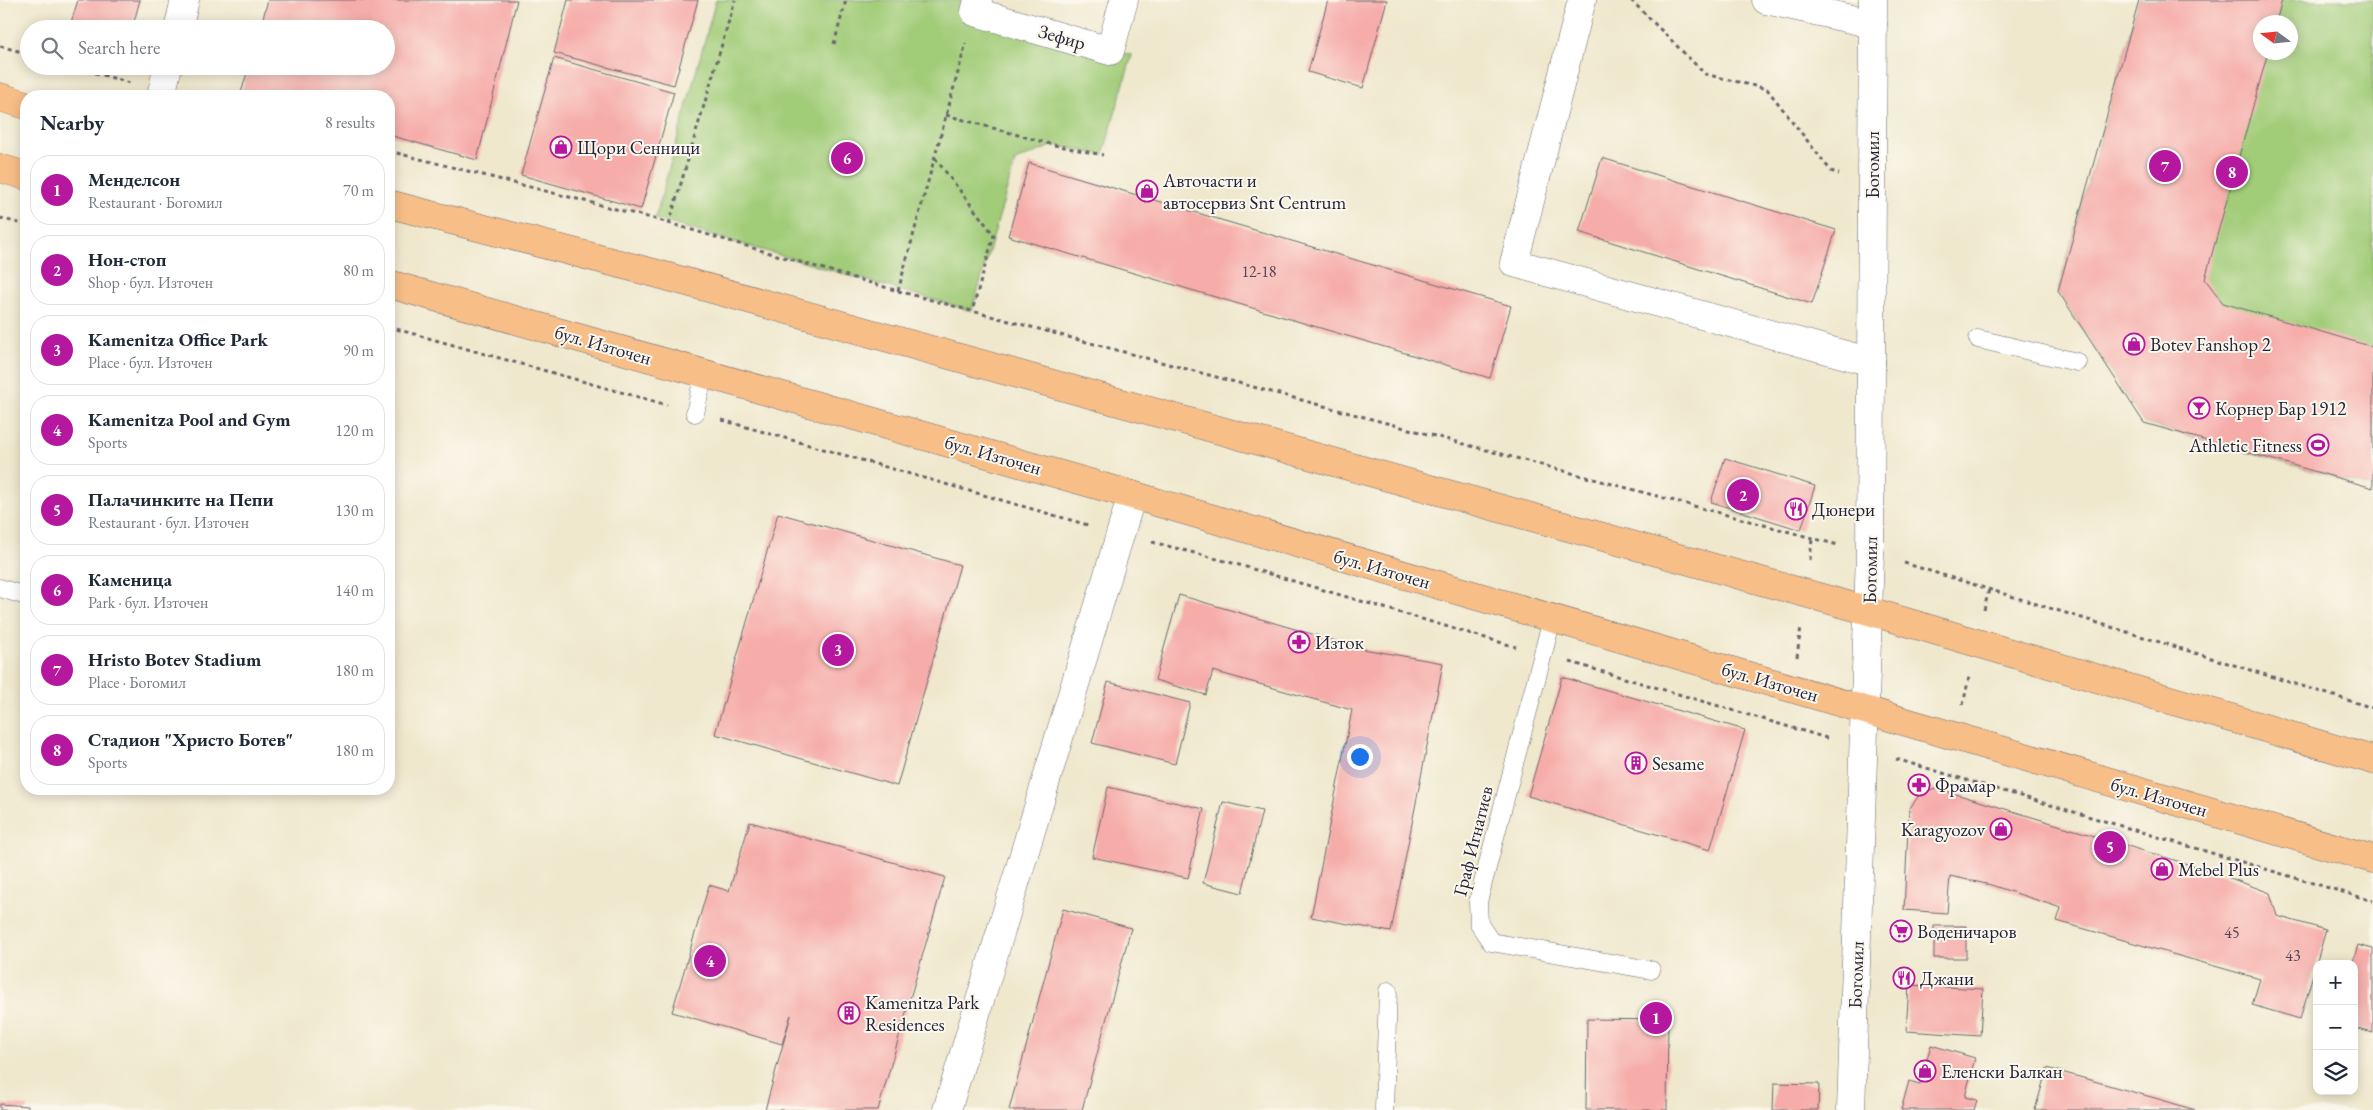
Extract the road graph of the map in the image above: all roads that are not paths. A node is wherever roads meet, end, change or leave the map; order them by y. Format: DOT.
graph roads {
  1 [pos="185,0"];
  2 [pos="1124,0"];
  3 [pos="1582,0"];
  4 [pos="1766,0"];
  5 [pos="976,6"];
  6 [pos="1873,12"];
  7 [pos="180,20"];
  8 [pos="0,97"];
  9 [pos="20,103"];
  10 [pos="0,168"];
  11 [pos="20,174"];
  12 [pos="395,206"];
  13 [pos="395,286"];
  14 [pos="1978,338"];
  15 [pos="1872,362"];
  16 [pos="2077,362"];
  17 [pos="704,373"];
  18 [pos="695,413"];
  19 [pos="1132,495"];
  20 [pos="0,588"];
  21 [pos="20,594"];
  22 [pos="1869,611"];
  23 [pos="1552,619"];
  24 [pos="1865,710"];
  25 [pos="2373,760"];
  26 [pos="2373,859"];
  27 [pos="1651,970"];
  28 [pos="1388,991"];
  29 [pos="947,1110"];
  30 [pos="1384,1110"];
  31 [pos="1851,1110"];
  1 -- 7 [label="street"];
  2 -- 5 [label="street, Зефир"];
  3 -- 15 [label="street"];
  4 -- 6 [label="street"];
  6 -- 15 [label="street, Богомил"];
  8 -- 9 [label="main road"];
  10 -- 11 [label="main road"];
  12 -- 22 [label="main road"];
  13 -- 17 [label="main road, бул. Източен"];
  14 -- 16 [label="lane"];
  15 -- 22 [label="street, Богомил"];
  17 -- 18 [label="lane"];
  17 -- 19 [label="main road, бул. Източен"];
  19 -- 23 [label="main road, бул. Източен"];
  19 -- 29 [label="street"];
  20 -- 21 [label="lane"];
  22 -- 24 [label="street, Богомил"];
  22 -- 25 [label="main road"];
  23 -- 24 [label="main road, бул. Източен"];
  23 -- 27 [label="lane, Граф Игнатиев"];
  24 -- 26 [label="main road, бул. Източен"];
  24 -- 31 [label="street, Богомил"];
  28 -- 30 [label="lane"];
}
